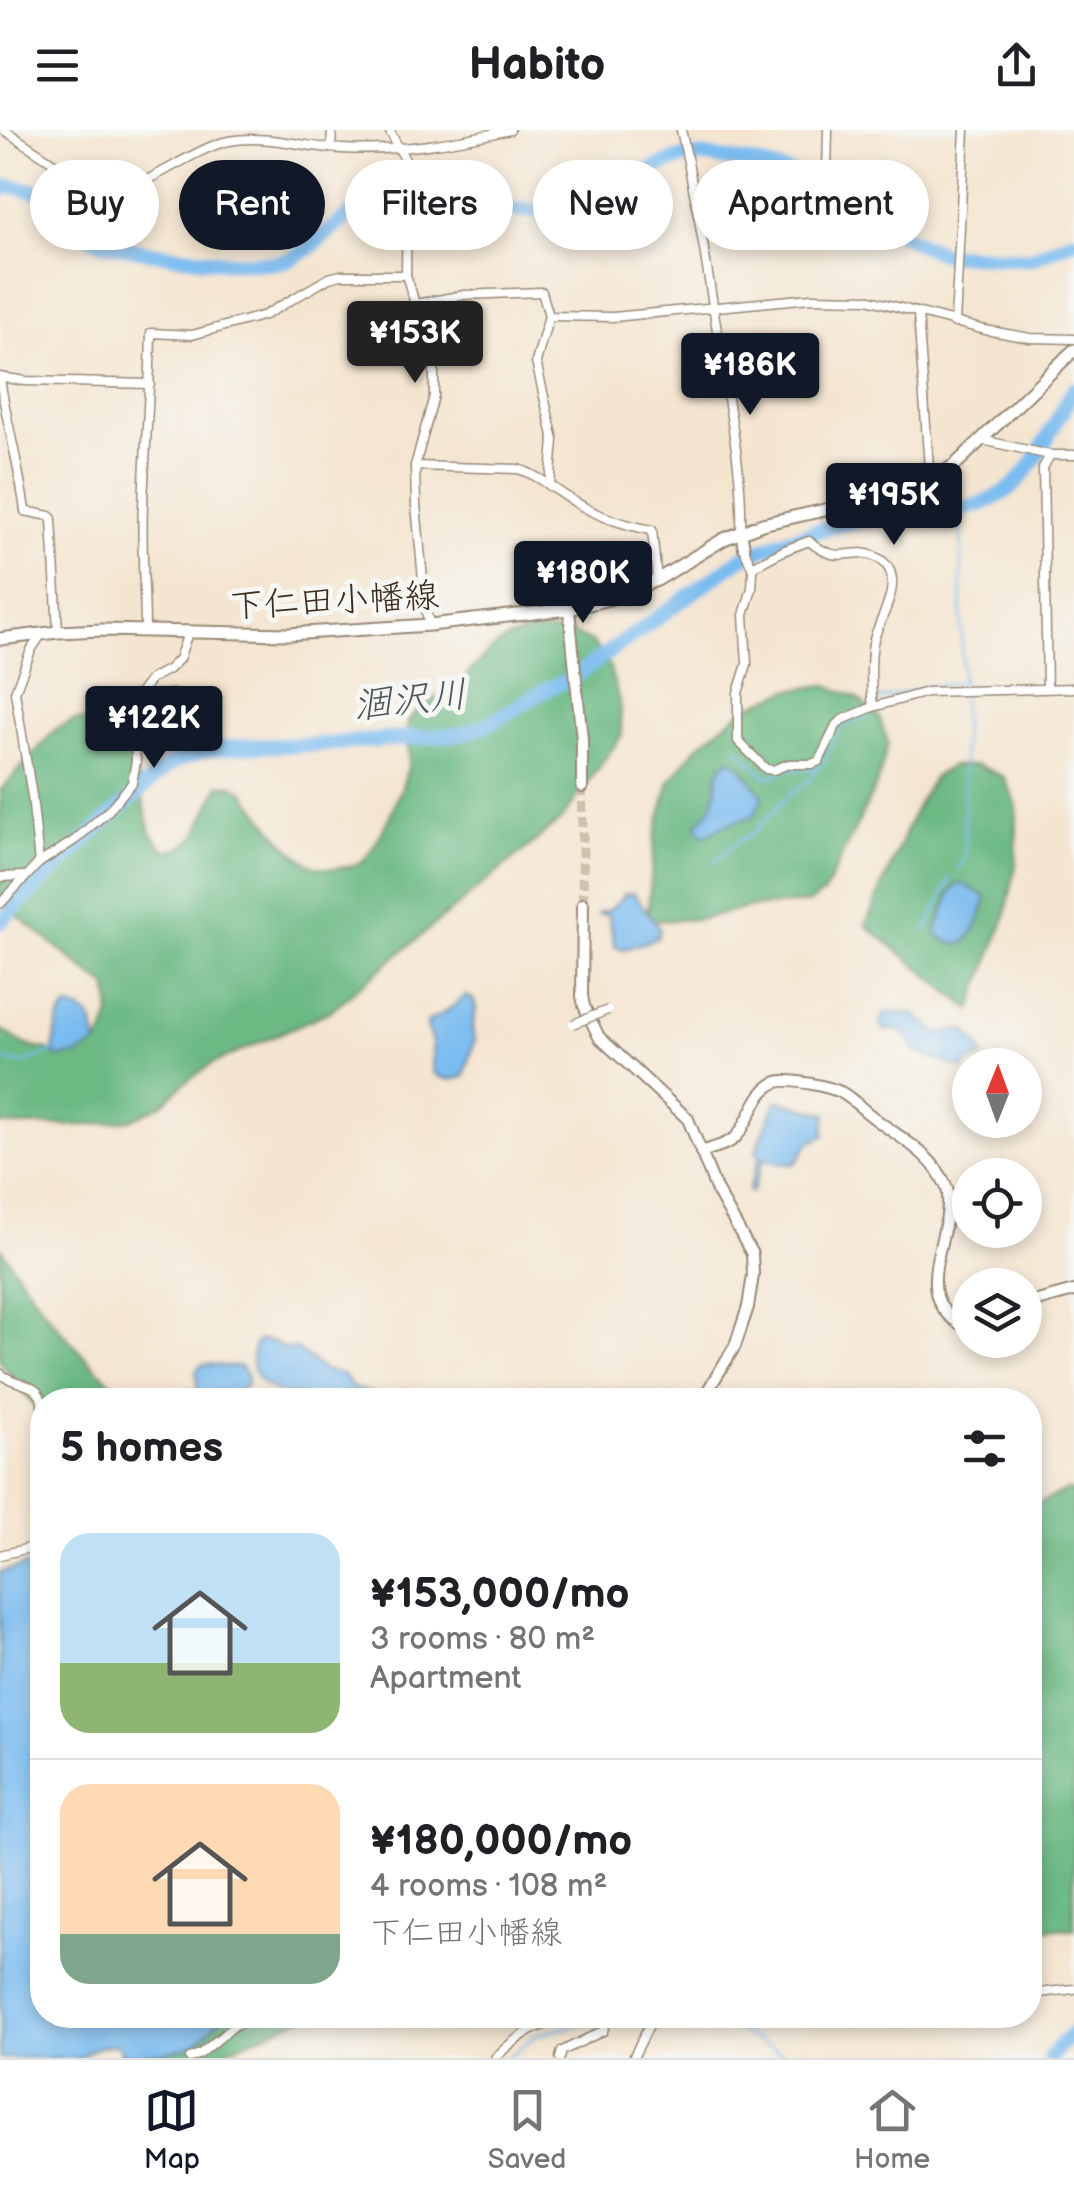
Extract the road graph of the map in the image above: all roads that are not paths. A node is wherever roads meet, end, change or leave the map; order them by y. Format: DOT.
graph roads {
  1 [pos="4,130"];
  2 [pos="332,130"];
  3 [pos="389,130"];
  4 [pos="510,130"];
  5 [pos="681,130"];
  6 [pos="828,130"];
  7 [pos="965,130"];
  8 [pos="397,147"];
  9 [pos="331,148"];
  10 [pos="827,160"];
  11 [pos="406,275"];
  12 [pos="416,304"];
  13 [pos="714,308"];
  14 [pos="918,313"];
  15 [pos="550,316"];
  16 [pos="955,323"];
  17 [pos="1074,338"];
  18 [pos="1074,350"];
  19 [pos="0,378"];
  20 [pos="150,384"];
  21 [pos="982,440"];
  22 [pos="1048,454"];
  23 [pos="1074,455"];
  24 [pos="416,466"];
  25 [pos="930,482"];
  26 [pos="550,486"];
  27 [pos="741,531"];
  28 [pos="744,548"];
  29 [pos="750,564"];
  30 [pos="657,580"];
  31 [pos="568,608"];
  32 [pos="430,625"];
  33 [pos="58,632"];
  34 [pos="145,632"];
  35 [pos="188,632"];
  36 [pos="41,634"];
  37 [pos="0,639"];
  38 [pos="1047,688"];
  39 [pos="1074,688"];
  40 [pos="138,696"];
  41 [pos="873,707"];
  42 [pos="176,744"];
  43 [pos="582,786"];
  44 [pos="39,863"];
  45 [pos="26,876"];
  46 [pos="0,877"];
  47 [pos="0,904"];
  48 [pos="583,904"];
  49 [pos="608,1010"];
  50 [pos="573,1024"];
  51 [pos="702,1152"];
  52 [pos="1074,1290"];
  53 [pos="1042,1300"];
  54 [pos="952,1318"];
  55 [pos="0,1373"];
  56 [pos="33,1388"];
  57 [pos="709,1388"];
  58 [pos="30,1548"];
  59 [pos="0,1555"];
  60 [pos="1074,1989"];
  61 [pos="1042,1993"];
  62 [pos="232,2028"];
  63 [pos="534,2028"];
  64 [pos="604,2028"];
  65 [pos="648,2028"];
  66 [pos="190,2058"];
  67 [pos="495,2058"];
  68 [pos="560,2058"];
  69 [pos="633,2058"];
  1 -- 9 [label="street"];
  2 -- 9 [label="street"];
  3 -- 8 [label="street"];
  4 -- 8 [label="street"];
  5 -- 13 [label="street"];
  6 -- 10 [label="street"];
  7 -- 16 [label="street"];
  8 -- 9 [label="street"];
  8 -- 11 [label="street"];
  11 -- 12 [label="street"];
  11 -- 20 [label="street"];
  12 -- 15 [label="street"];
  12 -- 24 [label="street"];
  13 -- 14 [label="street"];
  13 -- 15 [label="street"];
  13 -- 27 [label="street"];
  14 -- 16 [label="street"];
  14 -- 25 [label="street"];
  15 -- 26 [label="street"];
  16 -- 17 [label="street"];
  18 -- 21 [label="main road, 下仁田小幡線"];
  19 -- 20 [label="street"];
  19 -- 33 [label="street"];
  20 -- 34 [label="street"];
  21 -- 22 [label="street"];
  21 -- 25 [label="main road, 下仁田小幡線"];
  22 -- 23 [label="street"];
  22 -- 38 [label="street"];
  24 -- 26 [label="street"];
  24 -- 32 [label="street"];
  25 -- 27 [label="main road, 下仁田小幡線"];
  26 -- 30 [label="street"];
  27 -- 28 [label="street"];
  27 -- 30 [label="main road, 下仁田小幡線"];
  28 -- 29 [label="street"];
  29 -- 41 [label="street"];
  29 -- 41 [label="street"];
  30 -- 31 [label="main road, 下仁田小幡線"];
  31 -- 32 [label="main road, 下仁田小幡線"];
  31 -- 43 [label="street"];
  32 -- 35 [label="main road, 下仁田小幡線"];
  33 -- 34 [label="main road, 下仁田小幡線"];
  33 -- 36 [label="main road, 下仁田小幡線"];
  34 -- 35 [label="main road, 下仁田小幡線"];
  35 -- 40 [label="street"];
  36 -- 37 [label="main road, 下仁田小幡線"];
  36 -- 44 [label="street"];
  38 -- 39 [label="street"];
  38 -- 41 [label="street"];
  40 -- 42 [label="street"];
  40 -- 44 [label="street"];
  44 -- 45 [label="street"];
  45 -- 46 [label="street"];
  45 -- 47 [label="street"];
  48 -- 51 [label="street"];
  49 -- 50 [label="street, bridge"];
  51 -- 54 [label="street"];
  51 -- 57 [label="street"];
  52 -- 53 [label="street"];
  55 -- 56 [label="street"];
  58 -- 59 [label="street"];
  60 -- 61 [label="street"];
  62 -- 66 [label="street"];
  63 -- 67 [label="street"];
  64 -- 68 [label="street"];
  65 -- 69 [label="street"];
}
